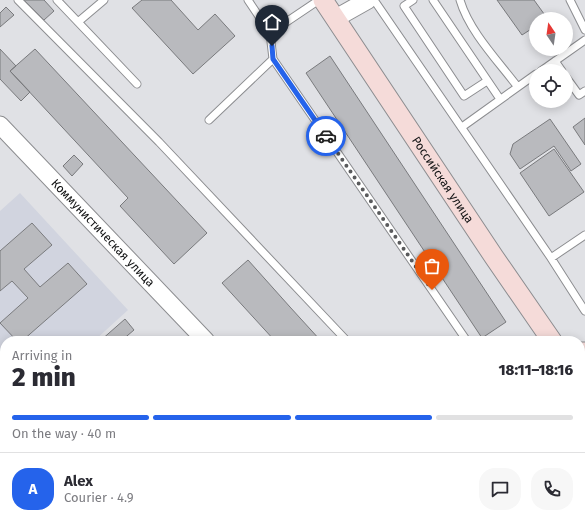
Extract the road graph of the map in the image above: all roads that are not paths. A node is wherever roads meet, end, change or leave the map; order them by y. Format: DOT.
graph roads {
  1 [pos="18,0"];
  2 [pos="57,0"];
  3 [pos="104,0"];
  4 [pos="248,0"];
  5 [pos="319,0"];
  6 [pos="323,0"];
  7 [pos="368,0"];
  8 [pos="374,0"];
  9 [pos="413,0"];
  10 [pos="433,0"];
  11 [pos="460,0"];
  12 [pos="570,0"];
  13 [pos="336,18"];
  14 [pos="78,22"];
  15 [pos="585,30"];
  16 [pos="270,33"];
  17 [pos="585,40"];
  18 [pos="273,59"];
  19 [pos="555,61"];
  20 [pos="551,64"];
  21 [pos="557,64"];
  22 [pos="529,78"];
  23 [pos="487,81"];
  24 [pos="137,84"];
  25 [pos="517,86"];
  26 [pos="573,87"];
  27 [pos="585,91"];
  28 [pos="500,99"];
  29 [pos="209,120"];
  30 [pos="0,125"];
  31 [pos="462,127"];
  32 [pos="585,235"];
  33 [pos="551,258"];
  34 [pos="585,311"];
  35 [pos="201,336"];
  36 [pos="342,336"];
  37 [pos="464,336"];
  38 [pos="549,336"];
  1 -- 36 [label="lane"];
  2 -- 14 [label="lane"];
  3 -- 14 [label="lane"];
  4 -- 16 [label="lane"];
  5 -- 16 [label="lane"];
  6 -- 13 [label="main road, Российская улица"];
  7 -- 13 [label="street"];
  8 -- 31 [label="lane"];
  9 -- 23 [label="lane"];
  10 -- 23 [label="lane"];
  11 -- 25 [label="lane"];
  12 -- 15 [label="lane"];
  13 -- 38 [label="main road, Российская улица"];
  14 -- 24 [label="lane"];
  16 -- 18 [label="lane"];
  17 -- 19 [label="lane"];
  18 -- 29 [label="lane"];
  18 -- 37 [label="lane"];
  19 -- 20 [label="lane"];
  19 -- 21 [label="lane"];
  22 -- 25 [label="lane"];
  23 -- 28 [label="lane"];
  25 -- 28 [label="lane"];
  26 -- 27 [label="lane"];
  28 -- 31 [label="lane"];
  30 -- 35 [label="street, Коммунистическая улица"];
  31 -- 33 [label="lane"];
  32 -- 33 [label="lane"];
  33 -- 34 [label="lane"];
}
